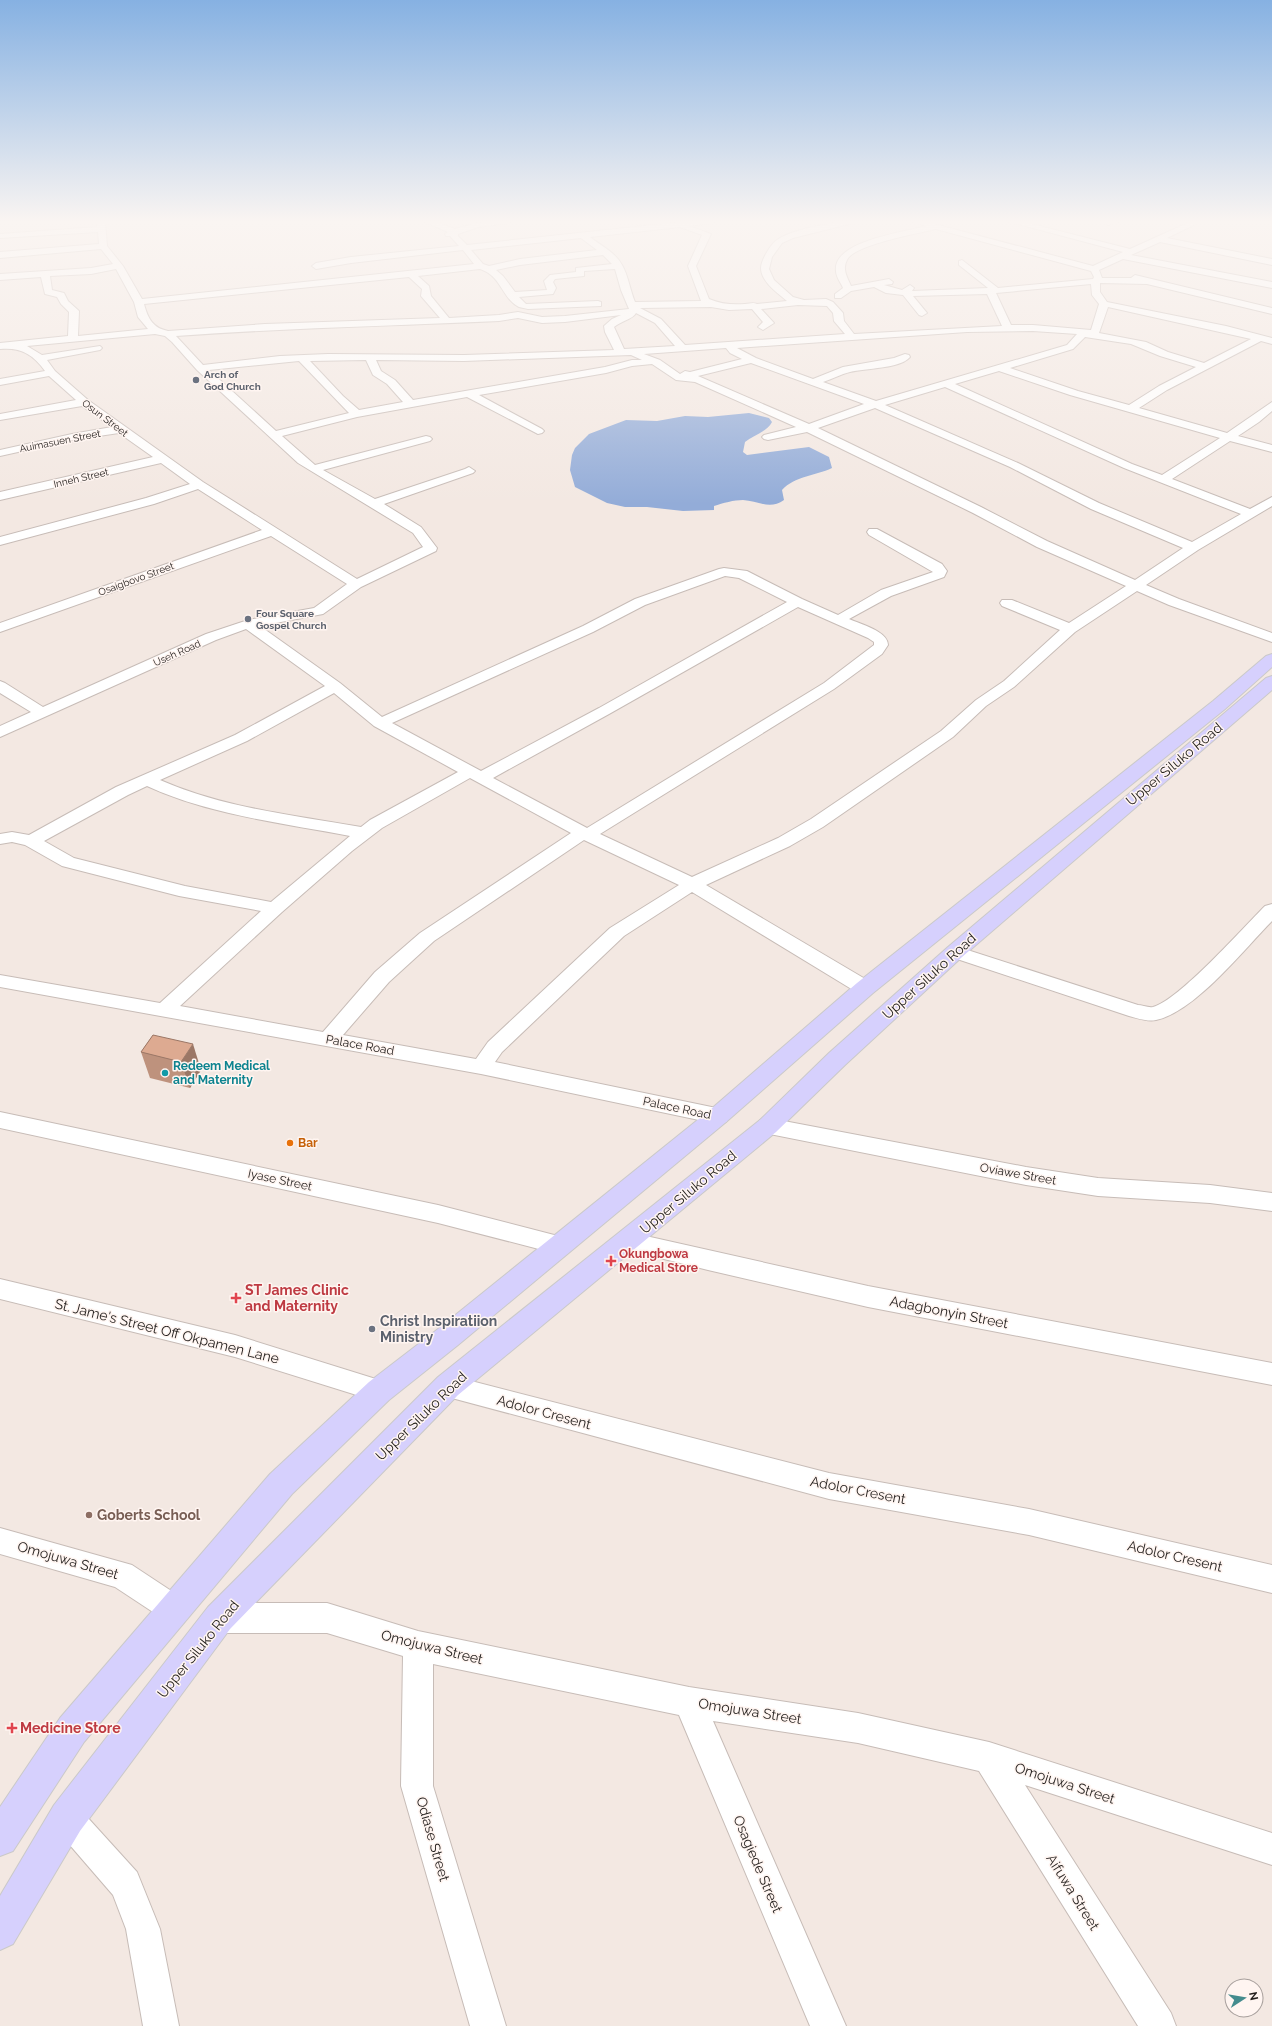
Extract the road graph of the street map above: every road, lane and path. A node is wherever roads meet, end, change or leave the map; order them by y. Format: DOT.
graph roads {
  1 [pos="74,316"];
  2 [pos="143,316"];
  3 [pos="442,316"];
  4 [pos="515,316"];
  5 [pos="521,316"];
  6 [pos="595,316"];
  7 [pos="625,316"];
  8 [pos="649,316"];
  9 [pos="761,316"];
  10 [pos="838,316"];
  11 [pos="1002,316"];
  12 [pos="1100,316"];
  13 [pos="1160,316"];
  14 [pos="499,318"];
  15 [pos="446,320"];
  16 [pos="542,320"];
  17 [pos="762,327"];
  18 [pos="1008,329"];
  19 [pos="156,331"];
  20 [pos="1095,333"];
  21 [pos="1083,334"];
  22 [pos="851,336"];
  23 [pos="171,337"];
  24 [pos="73,338"];
  25 [pos="90,338"];
  26 [pos="1260,338"];
  27 [pos="1272,341"];
  28 [pos="159,342"];
  29 [pos="17,345"];
  30 [pos="0,346"];
  31 [pos="727,348"];
  32 [pos="683,349"];
  33 [pos="626,352"];
  34 [pos="369,356"];
  35 [pos="905,357"];
  36 [pos="41,358"];
  37 [pos="302,358"];
  38 [pos="752,360"];
  39 [pos="1206,367"];
  40 [pos="201,368"];
  41 [pos="1000,368"];
  42 [pos="669,371"];
  43 [pos="51,373"];
  44 [pos="0,382"];
  45 [pos="814,382"];
  46 [pos="946,384"];
  47 [pos="468,394"];
  48 [pos="84,402"];
  49 [pos="410,404"];
  50 [pos="876,405"];
  51 [pos="1272,405"];
  52 [pos="1130,409"];
  53 [pos="357,414"];
  54 [pos="0,417"];
  55 [pos="809,428"];
  56 [pos="121,429"];
  57 [pos="538,432"];
  58 [pos="274,435"];
  59 [pos="768,437"];
  60 [pos="1229,437"];
  61 [pos="426,439"];
  62 [pos="1272,449"];
  63 [pos="0,453"];
  64 [pos="162,459"];
  65 [pos="313,469"];
  66 [pos="468,471"];
  67 [pos="1162,480"];
  68 [pos="199,485"];
  69 [pos="0,496"];
  70 [pos="1272,501"];
  71 [pos="374,503"];
  72 [pos="1249,513"];
  73 [pos="272,531"];
  74 [pos="873,532"];
  75 [pos="0,540"];
  76 [pos="1192,548"];
  77 [pos="356,584"];
  78 [pos="1134,586"];
  79 [pos="797,602"];
  80 [pos="1006,603"];
  81 [pos="838,620"];
  82 [pos="248,624"];
  83 [pos="0,628"];
  84 [pos="1070,629"];
  85 [pos="1272,638"];
  86 [pos="1272,659"];
  87 [pos="1272,681"];
  88 [pos="0,686"];
  89 [pos="335,686"];
  90 [pos="42,713"];
  91 [pos="380,723"];
  92 [pos="0,732"];
  93 [pos="475,775"];
  94 [pos="147,780"];
  95 [pos="364,833"];
  96 [pos="585,834"];
  97 [pos="0,838"];
  98 [pos="31,841"];
  99 [pos="692,884"];
  100 [pos="275,908"];
  101 [pos="1272,910"];
  102 [pos="955,952"];
  103 [pos="0,981"];
  104 [pos="865,988"];
  105 [pos="164,1010"];
  106 [pos="328,1039"];
  107 [pos="481,1067"];
  108 [pos="718,1116"];
  109 [pos="0,1120"];
  110 [pos="768,1126"];
  111 [pos="1272,1202"];
  112 [pos="628,1241"];
  113 [pos="558,1245"];
  114 [pos="0,1290"];
  115 [pos="1272,1374"];
  116 [pos="448,1386"];
  117 [pos="379,1391"];
  118 [pos="0,1541"];
  119 [pos="1272,1579"];
  120 [pos="175,1610"];
  121 [pos="219,1618"];
  122 [pos="418,1646"];
  123 [pos="689,1702"];
  124 [pos="989,1758"];
  125 [pos="67,1818"];
  126 [pos="0,1838"];
  127 [pos="1272,1849"];
  128 [pos="0,1931"];
  129 [pos="161,2026"];
  130 [pos="488,2026"];
  131 [pos="828,2026"];
  132 [pos="1158,2026"];
  1 -- 24 [label="street"];
  2 -- 19 [label="street"];
  3 -- 15 [label="street"];
  4 -- 14 [label="street"];
  5 -- 16 [label="street"];
  6 -- 16 [label="street"];
  7 -- 33 [label="street"];
  8 -- 32 [label="street"];
  9 -- 17 [label="street"];
  10 -- 22 [label="street"];
  11 -- 18 [label="street"];
  12 -- 20 [label="street"];
  13 -- 26 [label="street"];
  14 -- 15 [label="street"];
  14 -- 16 [label="street"];
  15 -- 23 [label="street"];
  18 -- 20 [label="street"];
  18 -- 22 [label="street"];
  19 -- 23 [label="street"];
  19 -- 25 [label="street"];
  20 -- 21 [label="street"];
  21 -- 39 [label="street"];
  21 -- 41 [label="street"];
  22 -- 31 [label="street"];
  23 -- 28 [label="street"];
  23 -- 40 [label="street"];
  24 -- 25 [label="street"];
  24 -- 29 [label="street"];
  25 -- 36 [label="street"];
  26 -- 27 [label="street"];
  26 -- 39 [label="street"];
  29 -- 30 [label="street"];
  29 -- 36 [label="street, Osun Street"];
  31 -- 32 [label="street"];
  31 -- 38 [label="street"];
  32 -- 33 [label="street"];
  33 -- 34 [label="street"];
  33 -- 42 [label="street"];
  34 -- 37 [label="street"];
  34 -- 49 [label="street"];
  35 -- 45 [label="street"];
  36 -- 43 [label="street, Osun Street"];
  37 -- 40 [label="street"];
  37 -- 53 [label="street"];
  38 -- 42 [label="street"];
  38 -- 45 [label="street"];
  39 -- 52 [label="street"];
  40 -- 58 [label="street"];
  41 -- 46 [label="street"];
  41 -- 52 [label="street"];
  42 -- 47 [label="street"];
  42 -- 55 [label="street"];
  43 -- 44 [label="street"];
  43 -- 48 [label="street, Osun Street"];
  45 -- 50 [label="street"];
  46 -- 50 [label="street"];
  46 -- 67 [label="street"];
  47 -- 49 [label="street"];
  47 -- 57 [label="street"];
  48 -- 54 [label="street"];
  48 -- 56 [label="street, Osun Street"];
  49 -- 53 [label="street"];
  50 -- 55 [label="street"];
  50 -- 76 [label="street"];
  51 -- 60 [label="street"];
  52 -- 60 [label="street"];
  53 -- 58 [label="street"];
  55 -- 59 [label="street"];
  55 -- 78 [label="street"];
  56 -- 63 [label="street, Auimasuen Street"];
  56 -- 64 [label="street, Osun Street"];
  58 -- 65 [label="street"];
  60 -- 62 [label="street"];
  60 -- 67 [label="street"];
  61 -- 65 [label="street"];
  64 -- 68 [label="street, Osun Street"];
  64 -- 69 [label="street, Inneh Street"];
  65 -- 71 [label="street"];
  66 -- 71 [label="street"];
  67 -- 72 [label="street"];
  68 -- 73 [label="street, Osun Street"];
  68 -- 75 [label="street"];
  70 -- 72 [label="street"];
  71 -- 77 [label="street, Useh Road"];
  72 -- 76 [label="street"];
  73 -- 77 [label="street, Osun Street"];
  73 -- 83 [label="street, Osaigbovo Street"];
  74 -- 81 [label="street"];
  76 -- 78 [label="street"];
  77 -- 82 [label="street, Useh Road"];
  78 -- 84 [label="street"];
  78 -- 85 [label="street"];
  79 -- 81 [label="street"];
  79 -- 91 [label="street"];
  79 -- 93 [label="street"];
  80 -- 84 [label="street"];
  81 -- 96 [label="street"];
  82 -- 89 [label="street"];
  82 -- 90 [label="street, Useh Road"];
  84 -- 99 [label="street"];
  86 -- 104 [label="main road, Upper Siluko Road"];
  87 -- 102 [label="main road, Upper Siluko Road"];
  88 -- 90 [label="street"];
  89 -- 91 [label="street"];
  89 -- 94 [label="street"];
  90 -- 92 [label="street, Useh Road"];
  91 -- 93 [label="street"];
  93 -- 95 [label="street"];
  93 -- 96 [label="street"];
  94 -- 95 [label="street"];
  94 -- 98 [label="street"];
  95 -- 100 [label="street"];
  96 -- 99 [label="street"];
  96 -- 106 [label="street"];
  97 -- 98 [label="street"];
  98 -- 100 [label="street"];
  99 -- 104 [label="street"];
  99 -- 107 [label="street"];
  100 -- 105 [label="street"];
  101 -- 102 [label="street"];
  102 -- 110 [label="main road, Upper Siluko Road"];
  103 -- 105 [label="street, Palace Road"];
  104 -- 108 [label="main road, Upper Siluko Road"];
  105 -- 106 [label="street, Palace Road"];
  106 -- 107 [label="street, Palace Road"];
  107 -- 108 [label="street, Palace Road"];
  108 -- 113 [label="main road, Upper Siluko Road"];
  109 -- 113 [label="street, Iyase Street"];
  110 -- 111 [label="street, Oviawe Street"];
  110 -- 112 [label="main road, Upper Siluko Road"];
  112 -- 115 [label="street, Adagbonyin Street"];
  112 -- 116 [label="main road, Upper Siluko Road"];
  113 -- 117 [label="main road, Upper Siluko Road"];
  114 -- 117 [label="street, St. Jame's Street Off Okpamen Lane"];
  116 -- 119 [label="street, Adolor Cresent"];
  116 -- 121 [label="main road, Upper Siluko Road"];
  117 -- 120 [label="main road, Upper Siluko Road"];
  118 -- 120 [label="street, Omojuwa Street"];
  120 -- 126 [label="main road, Upper Siluko Road"];
  121 -- 122 [label="street, Omojuwa Street"];
  121 -- 125 [label="main road, Upper Siluko Road"];
  122 -- 123 [label="street, Omojuwa Street"];
  122 -- 130 [label="street, Odiase Street"];
  123 -- 124 [label="street, Omojuwa Street"];
  123 -- 131 [label="street, Osagiede Street"];
  124 -- 127 [label="street, Omojuwa Street"];
  124 -- 132 [label="street, Aifuwa Street"];
  125 -- 128 [label="main road, Upper Siluko Road"];
  125 -- 129 [label="street"];
}
